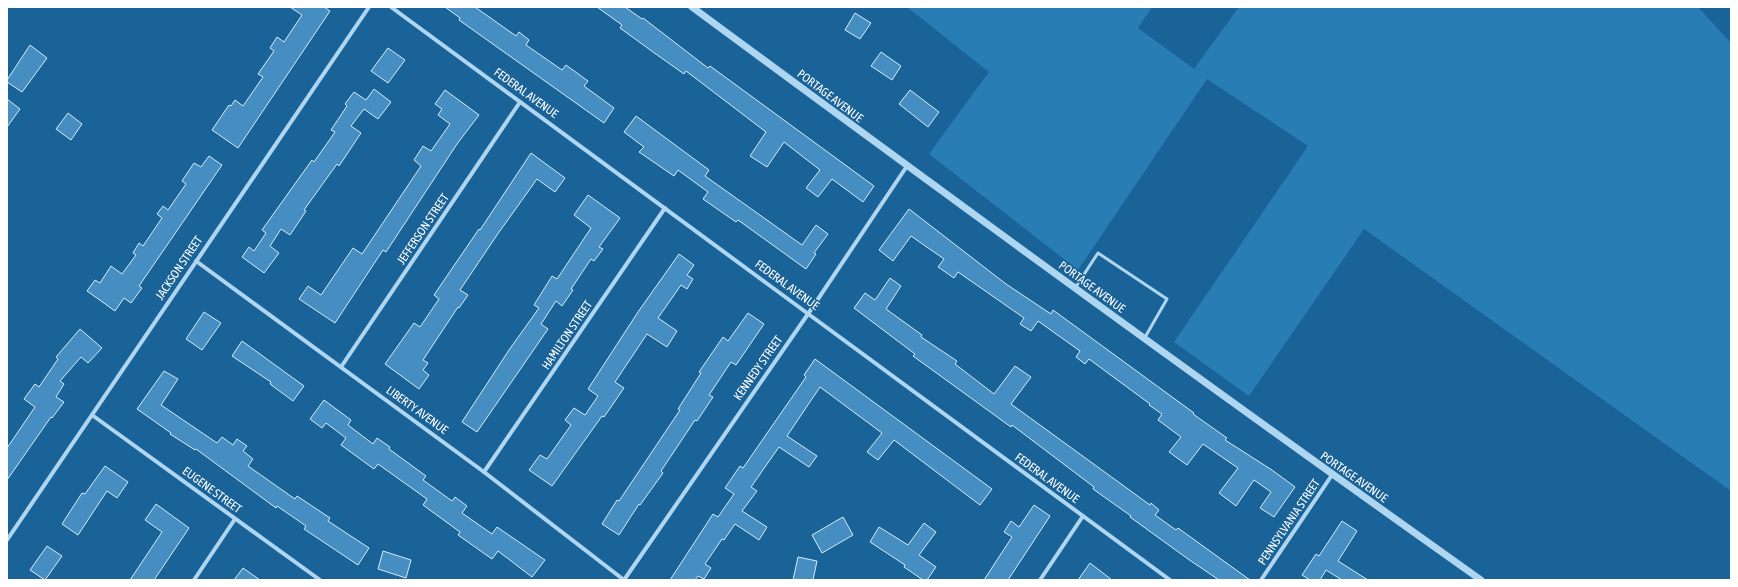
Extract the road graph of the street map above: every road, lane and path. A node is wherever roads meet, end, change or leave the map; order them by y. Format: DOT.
graph roads {
  1 [pos="369,7"];
  2 [pos="392,7"];
  3 [pos="692,7"];
  4 [pos="520,102"];
  5 [pos="907,166"];
  6 [pos="665,208"];
  7 [pos="196,261"];
  8 [pos="1075,288"];
  9 [pos="808,314"];
  10 [pos="1144,339"];
  11 [pos="341,367"];
  12 [pos="92,415"];
  13 [pos="484,472"];
  14 [pos="1332,475"];
  15 [pos="1083,516"];
  16 [pos="236,519"];
  17 [pos="7,540"];
  18 [pos="194,580"];
  19 [pos="320,580"];
  20 [pos="624,580"];
  21 [pos="1040,580"];
  22 [pos="1170,580"];
  23 [pos="1262,580"];
  24 [pos="1482,580"];
  1 -- 7 [label="street, JACKSON STREET"];
  2 -- 4 [label="street, FEDERAL AVENUE"];
  3 -- 5 [label="street, PORTAGE AVENUE"];
  4 -- 6 [label="street, FEDERAL AVENUE"];
  4 -- 11 [label="street, JEFFERSON STREET"];
  5 -- 8 [label="street, PORTAGE AVENUE"];
  5 -- 9 [label="street, KENNEDY STREET"];
  6 -- 9 [label="street, FEDERAL AVENUE"];
  6 -- 13 [label="street, HAMILTON STREET"];
  7 -- 11 [label="street, LIBERTY AVENUE"];
  7 -- 12 [label="street, JACKSON STREET"];
  8 -- 10 [label="street, PORTAGE AVENUE"];
  8 -- 10 [label="lane"];
  9 -- 15 [label="street, FEDERAL AVENUE"];
  9 -- 20 [label="street, KENNEDY STREET"];
  10 -- 14 [label="street, PORTAGE AVENUE"];
  11 -- 13 [label="street, LIBERTY AVENUE"];
  12 -- 16 [label="street, EUGENE STREET"];
  12 -- 17 [label="street, JACKSON STREET"];
  13 -- 20 [label="street, LIBERTY AVENUE"];
  14 -- 23 [label="street, PENNSYLVANIA STREET"];
  14 -- 24 [label="street, PORTAGE AVENUE"];
  15 -- 21 [label="street"];
  15 -- 22 [label="street, FEDERAL AVENUE"];
  16 -- 18 [label="street"];
  16 -- 19 [label="street, EUGENE STREET"];
}
